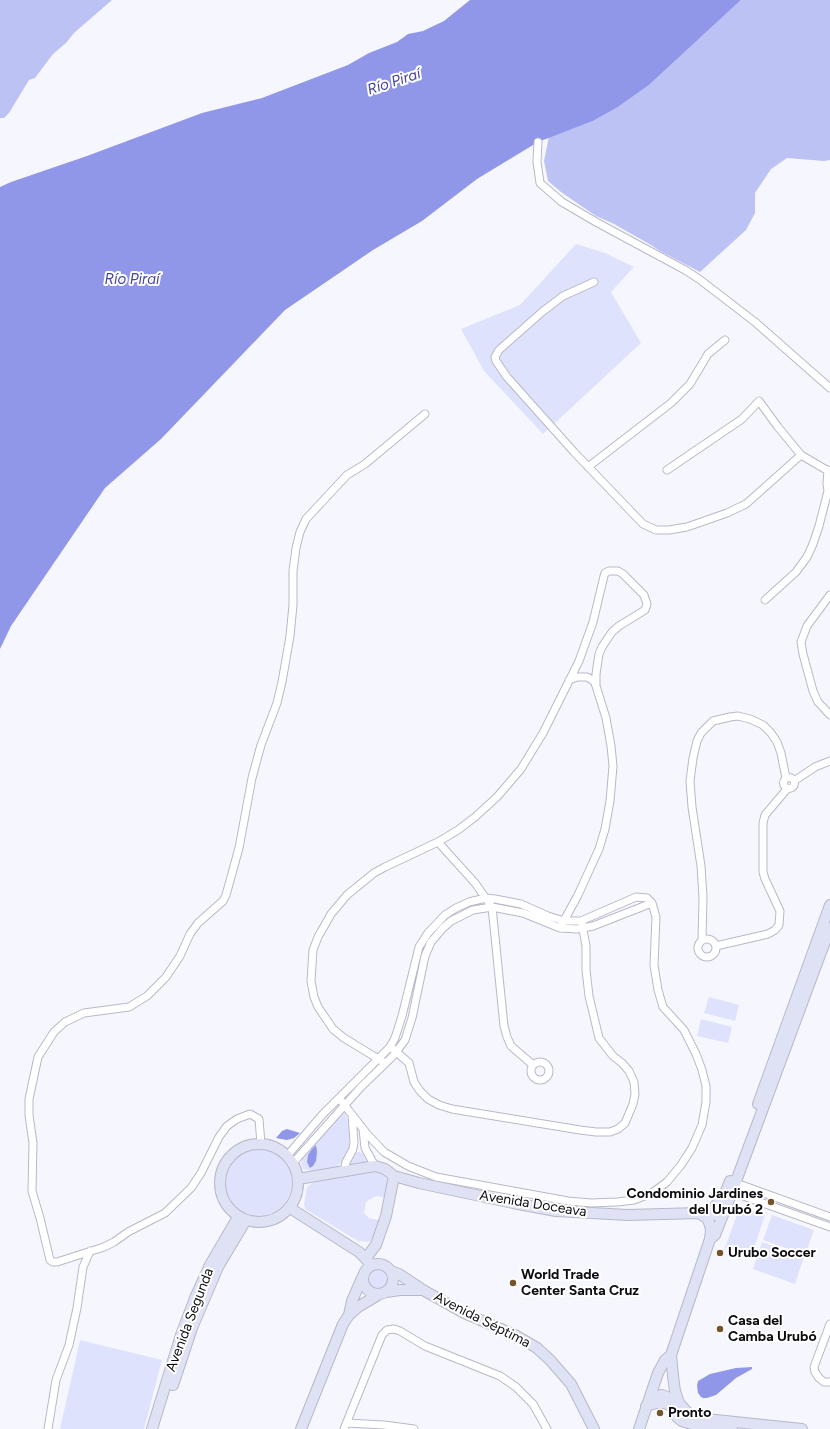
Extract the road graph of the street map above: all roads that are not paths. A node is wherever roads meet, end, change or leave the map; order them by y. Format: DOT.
graph roads {
  1 [pos="538,142"];
  2 [pos="594,282"];
  3 [pos="725,340"];
  4 [pos="830,388"];
  5 [pos="425,414"];
  6 [pos="801,455"];
  7 [pos="588,467"];
  8 [pos="667,470"];
  9 [pos="829,471"];
  10 [pos="829,491"];
  11 [pos="830,595"];
  12 [pos="765,600"];
  13 [pos="569,680"];
  14 [pos="596,686"];
  15 [pos="830,715"];
  16 [pos="830,762"];
  17 [pos="786,778"];
  18 [pos="794,781"];
  19 [pos="787,789"];
  20 [pos="438,842"];
  21 [pos="486,898"];
  22 [pos="652,903"];
  23 [pos="830,905"];
  24 [pos="492,907"];
  25 [pos="581,920"];
  26 [pos="562,924"];
  27 [pos="583,928"];
  28 [pos="830,928"];
  29 [pos="702,940"];
  30 [pos="716,946"];
  31 [pos="390,1047"];
  32 [pos="396,1052"];
  33 [pos="378,1059"];
  34 [pos="385,1064"];
  35 [pos="532,1065"];
  36 [pos="339,1098"];
  37 [pos="345,1105"];
  38 [pos="352,1115"];
  39 [pos="363,1129"];
  40 [pos="261,1144"];
  41 [pos="365,1148"];
  42 [pos="353,1149"];
  43 [pos="290,1160"];
  44 [pos="376,1166"];
  45 [pos="344,1172"];
  46 [pos="394,1176"];
  47 [pos="298,1179"];
  48 [pos="734,1188"];
  49 [pos="290,1208"];
  50 [pos="714,1208"];
  51 [pos="699,1213"];
  52 [pos="830,1218"];
  53 [pos="242,1219"];
  54 [pos="721,1221"];
  55 [pos="830,1227"];
  56 [pos="710,1239"];
  57 [pos="90,1250"];
  58 [pos="369,1261"];
  59 [pos="391,1272"];
  60 [pos="362,1278"];
  61 [pos="423,1290"];
  62 [pos="382,1293"];
  63 [pos="349,1315"];
  64 [pos="830,1324"];
  65 [pos="671,1355"];
  66 [pos="830,1382"];
  67 [pos="648,1402"];
  68 [pos="346,1426"];
  69 [pos="697,1427"];
  70 [pos="48,1429"];
  71 [pos="152,1429"];
  72 [pos="159,1429"];
  73 [pos="301,1429"];
  74 [pos="414,1429"];
  75 [pos="547,1429"];
  76 [pos="594,1429"];
  77 [pos="639,1429"];
  78 [pos="732,1429"];
  79 [pos="802,1429"];
  1 -- 4 [label="street"];
  2 -- 7 [label="street"];
  3 -- 7 [label="street"];
  5 -- 57 [label="street"];
  6 -- 7 [label="street"];
  6 -- 8 [label="street"];
  6 -- 9 [label="street"];
  9 -- 10 [label="street"];
  10 -- 12 [label="street"];
  11 -- 15 [label="street"];
  13 -- 14 [label="street"];
  13 -- 14 [label="street"];
  13 -- 20 [label="street"];
  14 -- 26 [label="street"];
  16 -- 18 [label="street"];
  17 -- 18 [label="street"];
  17 -- 19 [label="street"];
  17 -- 29 [label="street"];
  18 -- 19 [label="street"];
  19 -- 30 [label="street"];
  20 -- 21 [label="street"];
  20 -- 33 [label="street"];
  21 -- 24 [label="street"];
  21 -- 26 [label="street"];
  21 -- 31 [label="street"];
  22 -- 25 [label="street"];
  22 -- 27 [label="street"];
  22 -- 39 [label="street"];
  23 -- 50 [label="main road"];
  24 -- 26 [label="street"];
  24 -- 32 [label="street"];
  24 -- 35 [label="street"];
  25 -- 26 [label="street"];
  25 -- 27 [label="street"];
  26 -- 27 [label="street"];
  27 -- 32 [label="street"];
  28 -- 48 [label="main road"];
  29 -- 30 [label="street"];
  29 -- 30 [label="street"];
  31 -- 32 [label="street"];
  31 -- 33 [label="street"];
  32 -- 34 [label="street"];
  33 -- 34 [label="street"];
  33 -- 36 [label="street"];
  34 -- 37 [label="street"];
  36 -- 37 [label="street"];
  36 -- 43 [label="street"];
  37 -- 38 [label="street"];
  37 -- 43 [label="street"];
  38 -- 39 [label="street"];
  38 -- 42 [label="street"];
  39 -- 41 [label="street"];
  40 -- 43 [label="main road"];
  40 -- 53 [label="main road"];
  40 -- 57 [label="street"];
  41 -- 42 [label="street"];
  41 -- 44 [label="street"];
  42 -- 45 [label="street"];
  43 -- 47 [label="main road"];
  44 -- 45 [label="main road"];
  44 -- 46 [label="main road, Avenida Doceava"];
  45 -- 47 [label="main road"];
  46 -- 51 [label="main road, Avenida Doceava"];
  46 -- 58 [label="main road"];
  47 -- 49 [label="main road"];
  48 -- 52 [label="street"];
  48 -- 54 [label="main road"];
  48 -- 55 [label="street"];
  49 -- 53 [label="main road"];
  49 -- 58 [label="main road"];
  50 -- 51 [label="main road, Avenida Doceava"];
  50 -- 54 [label="main road"];
  51 -- 56 [label="main road"];
  53 -- 71 [label="main road, Avenida Segunda"];
  53 -- 72 [label="main road, Avenida Segunda"];
  54 -- 56 [label="main road"];
  56 -- 65 [label="main road"];
  57 -- 70 [label="street"];
  58 -- 59 [label="main road"];
  58 -- 60 [label="main road"];
  59 -- 61 [label="main road, Avenida Séptima"];
  59 -- 62 [label="main road"];
  60 -- 62 [label="main road"];
  60 -- 63 [label="main road"];
  61 -- 62 [label="main road, Avenida Séptima"];
  61 -- 76 [label="main road, Avenida Séptima"];
  62 -- 63 [label="main road"];
  63 -- 73 [label="main road"];
  64 -- 66 [label="street"];
  65 -- 67 [label="main road"];
  65 -- 79 [label="main road"];
  67 -- 69 [label="main road"];
  67 -- 77 [label="main road"];
  68 -- 74 [label="street"];
  68 -- 75 [label="street"];
  69 -- 78 [label="main road"];
}
